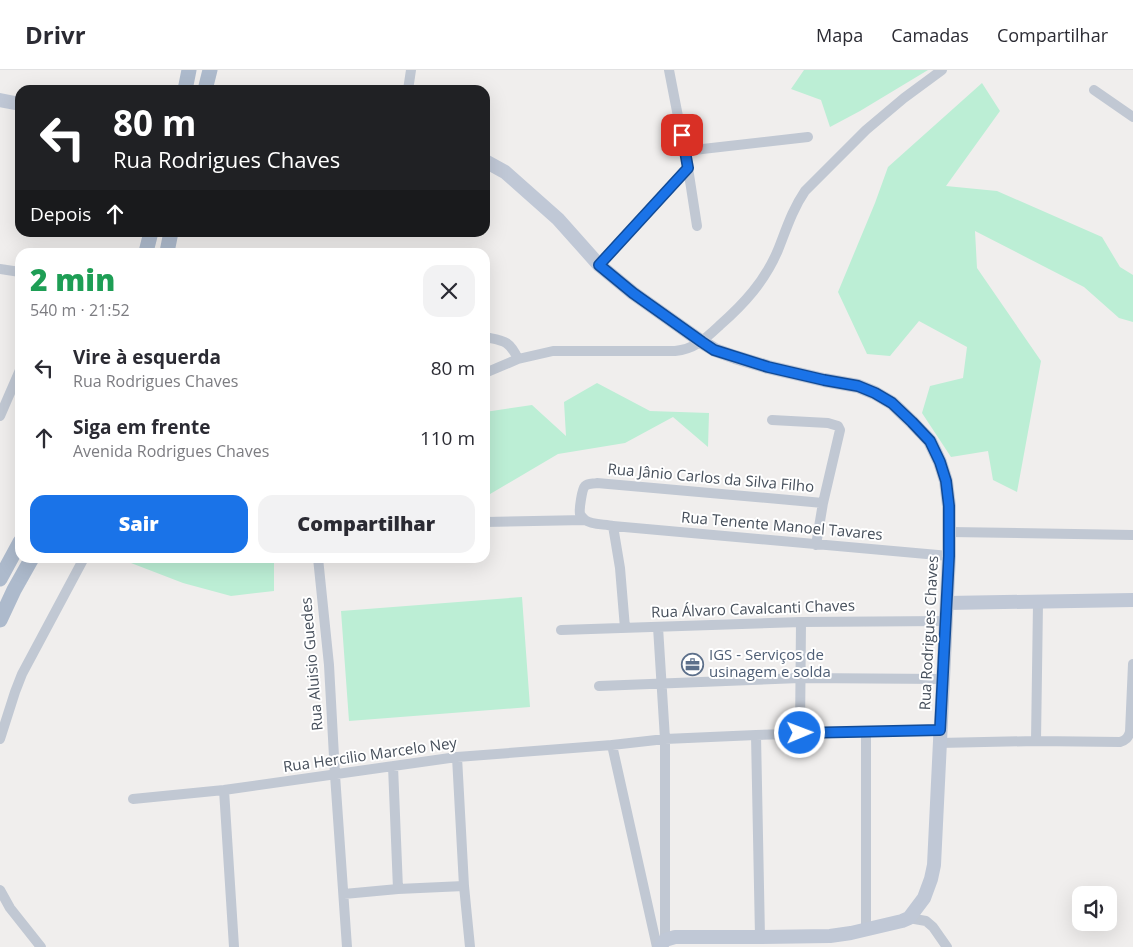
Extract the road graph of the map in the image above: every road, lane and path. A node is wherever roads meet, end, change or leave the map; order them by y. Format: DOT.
graph roads {
  1 [pos="189,70"];
  2 [pos="210,70"];
  3 [pos="411,70"];
  4 [pos="669,70"];
  5 [pos="942,70"];
  6 [pos="185,85"];
  7 [pos="206,85"];
  8 [pos="409,85"];
  9 [pos="1094,90"];
  10 [pos="0,100"];
  11 [pos="15,103"];
  12 [pos="1133,118"];
  13 [pos="808,137"];
  14 [pos="685,151"];
  15 [pos="490,164"];
  16 [pos="688,168"];
  17 [pos="697,226"];
  18 [pos="599,265"];
  19 [pos="0,269"];
  20 [pos="15,271"];
  21 [pos="490,338"];
  22 [pos="702,342"];
  23 [pos="518,359"];
  24 [pos="490,371"];
  25 [pos="15,382"];
  26 [pos="0,416"];
  27 [pos="772,420"];
  28 [pos="823,503"];
  29 [pos="584,520"];
  30 [pos="490,522"];
  31 [pos="613,526"];
  32 [pos="950,532"];
  33 [pos="1133,535"];
  34 [pos="816,544"];
  35 [pos="15,551"];
  36 [pos="949,556"];
  37 [pos="29,563"];
  38 [pos="81,563"];
  39 [pos="319,563"];
  40 [pos="0,579"];
  41 [pos="1133,600"];
  42 [pos="947,603"];
  43 [pos="1038,603"];
  44 [pos="0,620"];
  45 [pos="945,621"];
  46 [pos="801,622"];
  47 [pos="658,627"];
  48 [pos="625,628"];
  49 [pos="561,630"];
  50 [pos="1133,664"];
  51 [pos="800,678"];
  52 [pos="943,679"];
  53 [pos="661,683"];
  54 [pos="599,686"];
  55 [pos="866,732"];
  56 [pos="800,733"];
  57 [pos="756,735"];
  58 [pos="940,736"];
  59 [pos="0,739"];
  60 [pos="665,739"];
  61 [pos="1036,741"];
  62 [pos="612,745"];
  63 [pos="457,757"];
  64 [pos="393,766"];
  65 [pos="335,775"];
  66 [pos="224,790"];
  67 [pos="133,799"];
  68 [pos="464,886"];
  69 [pos="0,890"];
  70 [pos="398,890"];
  71 [pos="344,894"];
  72 [pos="909,918"];
  73 [pos="866,929"];
  74 [pos="760,937"];
  75 [pos="661,945"];
  76 [pos="40,947"];
  77 [pos="234,947"];
  78 [pos="347,947"];
  79 [pos="470,947"];
  80 [pos="947,947"];
  1 -- 6 [label="main road"];
  2 -- 7 [label="main road"];
  3 -- 8 [label="street"];
  4 -- 14 [label="street"];
  5 -- 22 [label="street"];
  9 -- 12 [label="street"];
  10 -- 11 [label="street"];
  13 -- 14 [label="street"];
  14 -- 16 [label="street"];
  15 -- 18 [label="street, Rua Rodrigues Chaves"];
  16 -- 17 [label="street"];
  16 -- 18 [label="street"];
  18 -- 22 [label="street, Rua Rodrigues Chaves"];
  19 -- 20 [label="street"];
  21 -- 23 [label="street"];
  22 -- 23 [label="street"];
  22 -- 32 [label="street, Rua Rodrigues Chaves"];
  23 -- 24 [label="street"];
  25 -- 26 [label="street"];
  27 -- 28 [label="street"];
  28 -- 29 [label="street, Rua Jânio Carlos da Silva Filho"];
  28 -- 34 [label="street"];
  29 -- 30 [label="street"];
  29 -- 31 [label="street, Rua Tenente Manoel Tavares"];
  31 -- 34 [label="street, Rua Tenente Manoel Tavares"];
  31 -- 48 [label="street"];
  32 -- 33 [label="street"];
  32 -- 36 [label="street, Rua Rodrigues Chaves"];
  34 -- 36 [label="street, Rua Tenente Manoel Tavares"];
  35 -- 40 [label="main road"];
  36 -- 42 [label="street, Rua Rodrigues Chaves"];
  37 -- 44 [label="main road"];
  38 -- 59 [label="street"];
  39 -- 65 [label="street, Rua Aluisio Guedes"];
  41 -- 43 [label="street"];
  42 -- 43 [label="street"];
  42 -- 45 [label="street, Rua Rodrigues Chaves"];
  43 -- 61 [label="street"];
  45 -- 46 [label="street, Rua Álvaro Cavalcanti Chaves"];
  45 -- 52 [label="street, Rua Rodrigues Chaves"];
  46 -- 47 [label="street, Rua Álvaro Cavalcanti Chaves"];
  46 -- 51 [label="street"];
  47 -- 48 [label="street, Rua Álvaro Cavalcanti Chaves"];
  47 -- 53 [label="street"];
  48 -- 49 [label="street, Rua Álvaro Cavalcanti Chaves"];
  50 -- 61 [label="street, Rua Hercilio Marcelo Ney"];
  51 -- 52 [label="street"];
  51 -- 53 [label="street"];
  51 -- 56 [label="street"];
  52 -- 58 [label="street, Rua Rodrigues Chaves"];
  53 -- 54 [label="street"];
  53 -- 60 [label="street"];
  55 -- 56 [label="street, Rua Hercilio Marcelo Ney"];
  55 -- 58 [label="street, Rua Hercilio Marcelo Ney"];
  55 -- 73 [label="street"];
  56 -- 57 [label="street, Rua Hercilio Marcelo Ney"];
  57 -- 60 [label="street, Rua Hercilio Marcelo Ney"];
  57 -- 74 [label="street"];
  58 -- 61 [label="street, Rua Hercilio Marcelo Ney"];
  58 -- 72 [label="street, Rua Rodrigues Chaves"];
  60 -- 62 [label="street, Rua Hercilio Marcelo Ney"];
  60 -- 75 [label="street"];
  62 -- 63 [label="street, Rua Hercilio Marcelo Ney"];
  62 -- 75 [label="street"];
  63 -- 64 [label="street, Rua Hercilio Marcelo Ney"];
  63 -- 68 [label="street"];
  64 -- 65 [label="street, Rua Hercilio Marcelo Ney"];
  64 -- 70 [label="street"];
  65 -- 66 [label="street, Rua Hercilio Marcelo Ney"];
  65 -- 71 [label="street, Rua Aluisio Guedes"];
  66 -- 67 [label="street, Rua Hercilio Marcelo Ney"];
  66 -- 77 [label="street"];
  68 -- 70 [label="street"];
  68 -- 79 [label="street"];
  69 -- 76 [label="street"];
  70 -- 71 [label="street"];
  71 -- 78 [label="street, Rua Aluisio Guedes"];
  72 -- 73 [label="street"];
  72 -- 80 [label="street"];
  73 -- 74 [label="street"];
  74 -- 75 [label="street"];
}
